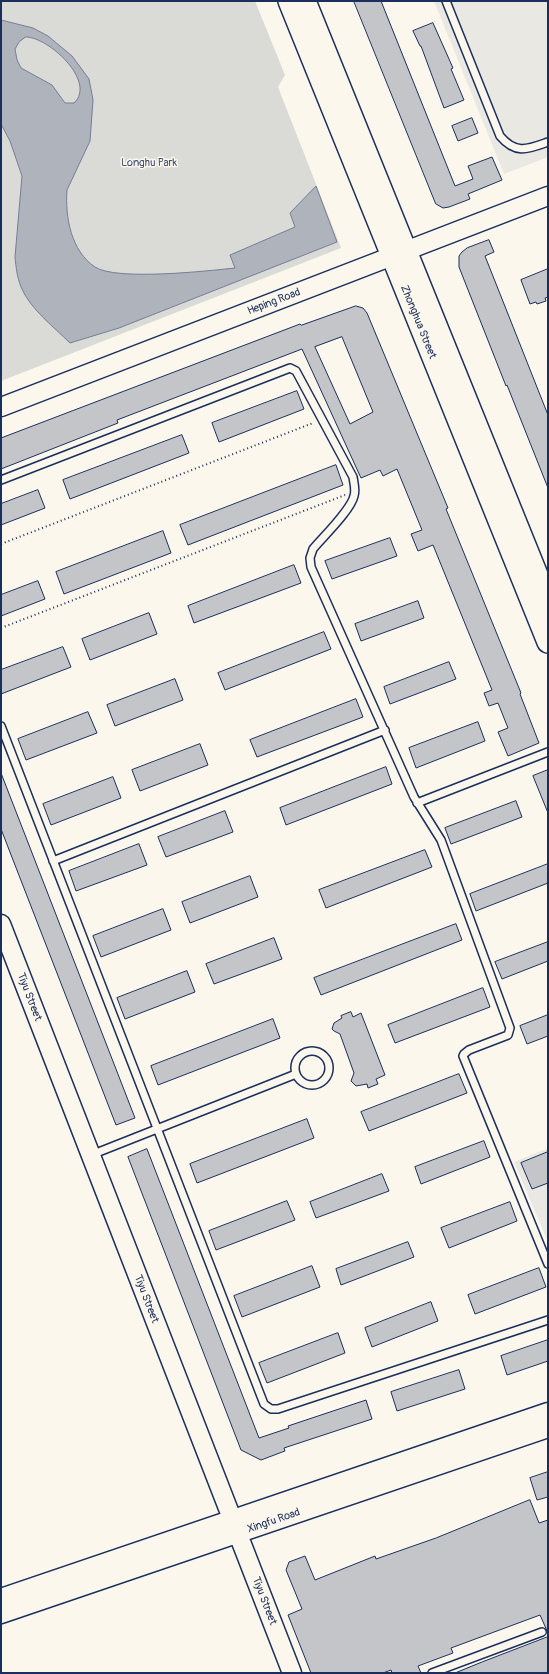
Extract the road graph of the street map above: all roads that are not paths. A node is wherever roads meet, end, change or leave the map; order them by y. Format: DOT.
graph roads {
  1 [pos="289,1"];
  2 [pos="305,1"];
  3 [pos="446,1"];
  4 [pos="548,142"];
  5 [pos="548,196"];
  6 [pos="399,254"];
  7 [pos="1,407"];
  8 [pos="1,480"];
  9 [pos="548,602"];
  10 [pos="548,642"];
  11 [pos="1,726"];
  12 [pos="385,730"];
  13 [pos="548,752"];
  14 [pos="417,803"];
  15 [pos="53,860"];
  16 [pos="1,924"];
  17 [pos="296,1074"];
  18 [pos="157,1128"];
  19 [pos="90,1155"];
  20 [pos="548,1264"];
  21 [pos="548,1320"];
  22 [pos="548,1412"];
  23 [pos="548,1428"];
  24 [pos="235,1526"];
  25 [pos="1,1598"];
  26 [pos="1,1614"];
  27 [pos="542,1632"];
  28 [pos="292,1673"];
  29 [pos="432,1673"];
  1 -- 6 [label="main road, Zhonghua Street"];
  2 -- 6 [label="main road, Zhonghua Street"];
  3 -- 4 [label="lane"];
  5 -- 6 [label="street, Heping Road"];
  6 -- 7 [label="street, Heping Road"];
  6 -- 9 [label="main road, Zhonghua Street"];
  6 -- 10 [label="main road, Zhonghua Street"];
  8 -- 12 [label="lane"];
  11 -- 15 [label="lane"];
  12 -- 14 [label="lane"];
  12 -- 15 [label="lane"];
  13 -- 14 [label="lane"];
  14 -- 20 [label="lane"];
  15 -- 18 [label="lane"];
  16 -- 19 [label="street, Tiyu Street"];
  17 -- 17 [label="lane"];
  17 -- 18 [label="lane"];
  18 -- 19 [label="lane"];
  18 -- 21 [label="lane"];
  19 -- 24 [label="street, Tiyu Street"];
  22 -- 24 [label="street, Xingfu Road"];
  23 -- 24 [label="street, Xingfu Road"];
  24 -- 25 [label="street, Xingfu Road"];
  24 -- 26 [label="street, Xingfu Road"];
  24 -- 28 [label="street, Tiyu Street"];
  27 -- 29 [label="lane"];
}
